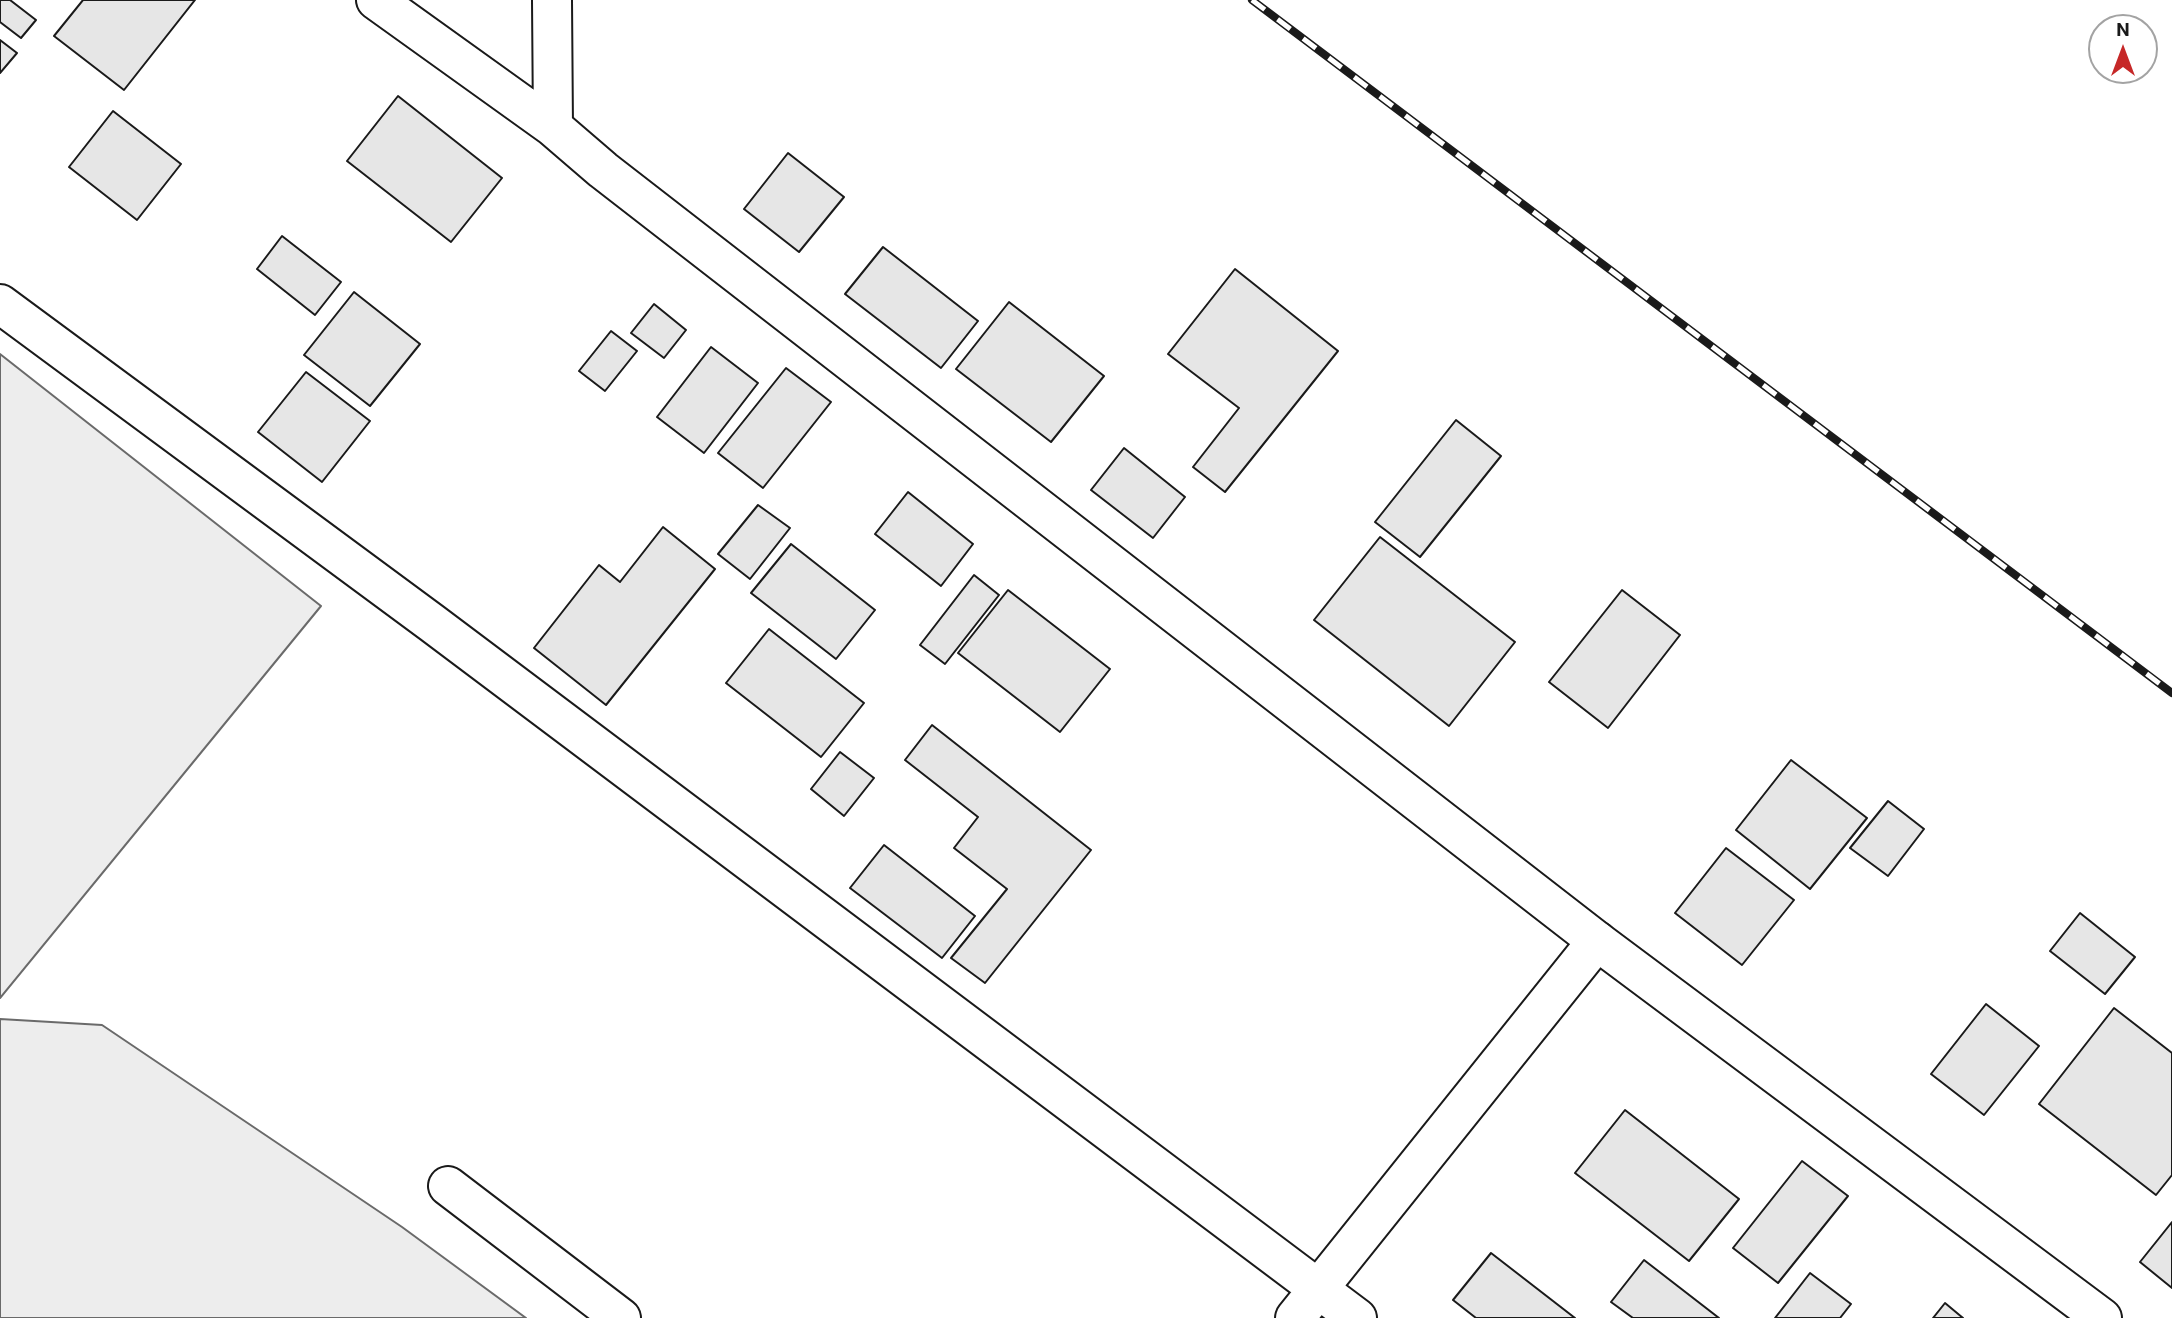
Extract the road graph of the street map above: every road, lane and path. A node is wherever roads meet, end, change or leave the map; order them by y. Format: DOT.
graph roads {
  1 [pos="376,0"];
  2 [pos="552,0"];
  3 [pos="553,127"];
  4 [pos="0,303"];
  5 [pos="1597,941"];
  6 [pos="448,1186"];
  7 [pos="1306,1303"];
  8 [pos="621,1318"];
  9 [pos="1357,1318"];
  10 [pos="2102,1318"];
  1 -- 3 [label="street"];
  2 -- 3 [label="street"];
  3 -- 5 [label="street"];
  4 -- 7 [label="street"];
  5 -- 7 [label="street"];
  5 -- 10 [label="street"];
  6 -- 8 [label="street"];
  7 -- 9 [label="street"];
}
